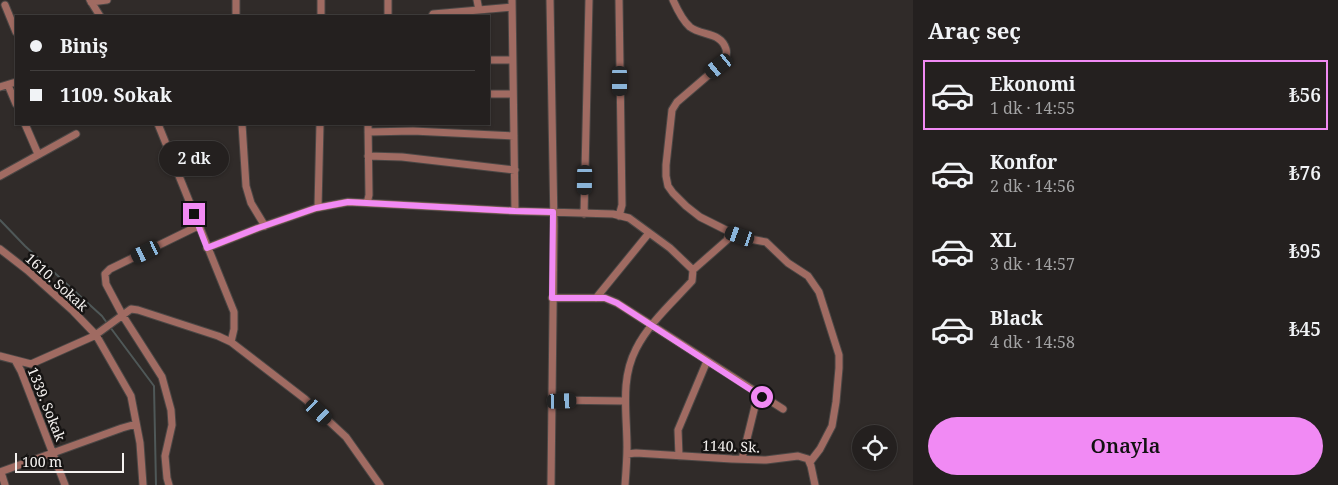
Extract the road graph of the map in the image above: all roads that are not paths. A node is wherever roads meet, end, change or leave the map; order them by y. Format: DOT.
graph roads {
  1 [pos="107,0"];
  2 [pos="236,0"];
  3 [pos="321,0"];
  4 [pos="388,0"];
  5 [pos="477,0"];
  6 [pos="550,0"];
  7 [pos="589,0"];
  8 [pos="619,0"];
  9 [pos="673,0"];
  10 [pos="91,1"];
  11 [pos="512,4"];
  12 [pos="5,6"];
  13 [pos="479,10"];
  14 [pos="99,15"];
  15 [pos="236,15"];
  16 [pos="322,15"];
  17 [pos="388,15"];
  18 [pos="432,15"];
  19 [pos="15,30"];
  20 [pos="490,60"];
  21 [pos="512,60"];
  22 [pos="15,82"];
  23 [pos="8,85"];
  24 [pos="0,87"];
  25 [pos="490,94"];
  26 [pos="512,94"];
  27 [pos="15,102"];
  28 [pos="25,125"];
  29 [pos="158,125"];
  30 [pos="242,125"];
  31 [pos="320,125"];
  32 [pos="368,125"];
  33 [pos="368,132"];
  34 [pos="76,134"];
  35 [pos="514,136"];
  36 [pos="38,154"];
  37 [pos="368,156"];
  38 [pos="515,170"];
  39 [pos="0,176"];
  40 [pos="367,203"];
  41 [pos="318,207"];
  42 [pos="515,211"];
  43 [pos="553,212"];
  44 [pos="584,214"];
  45 [pos="619,216"];
  46 [pos="198,226"];
  47 [pos="264,226"];
  48 [pos="730,232"];
  49 [pos="649,233"];
  50 [pos="207,248"];
  51 [pos="0,249"];
  52 [pos="693,270"];
  53 [pos="552,298"];
  54 [pos="596,298"];
  55 [pos="121,316"];
  56 [pos="652,326"];
  57 [pos="97,334"];
  58 [pos="231,342"];
  59 [pos="0,356"];
  60 [pos="15,360"];
  61 [pos="707,361"];
  62 [pos="758,394"];
  63 [pos="551,400"];
  64 [pos="624,401"];
  65 [pos="783,409"];
  66 [pos="136,424"];
  67 [pos="54,454"];
  68 [pos="627,454"];
  69 [pos="679,456"];
  70 [pos="742,459"];
  71 [pos="810,462"];
  72 [pos="1,472"];
  73 [pos="5,485"];
  74 [pos="65,485"];
  75 [pos="143,485"];
  76 [pos="169,485"];
  77 [pos="380,485"];
  78 [pos="551,485"];
  79 [pos="625,485"];
  80 [pos="815,485"];
  1 -- 10 [label="street"];
  2 -- 15 [label="street"];
  3 -- 16 [label="street"];
  4 -- 17 [label="street"];
  5 -- 13 [label="street"];
  6 -- 43 [label="street"];
  7 -- 44 [label="street"];
  8 -- 45 [label="street"];
  9 -- 48 [label="street"];
  10 -- 14 [label="street"];
  11 -- 13 [label="street"];
  11 -- 21 [label="street"];
  12 -- 19 [label="street"];
  13 -- 18 [label="street"];
  20 -- 21 [label="street"];
  21 -- 26 [label="street"];
  22 -- 23 [label="street"];
  23 -- 24 [label="street"];
  23 -- 27 [label="street"];
  25 -- 26 [label="street"];
  26 -- 35 [label="street"];
  28 -- 36 [label="street"];
  29 -- 46 [label="street"];
  30 -- 47 [label="street"];
  31 -- 41 [label="street"];
  32 -- 33 [label="street"];
  33 -- 35 [label="street"];
  33 -- 37 [label="street"];
  34 -- 36 [label="street"];
  35 -- 38 [label="street"];
  36 -- 39 [label="street"];
  37 -- 38 [label="street"];
  37 -- 40 [label="street"];
  38 -- 42 [label="street"];
  40 -- 41 [label="street"];
  40 -- 42 [label="street"];
  41 -- 47 [label="street"];
  42 -- 43 [label="street"];
  43 -- 44 [label="street"];
  43 -- 53 [label="street"];
  44 -- 45 [label="street"];
  45 -- 49 [label="street"];
  46 -- 50 [label="street"];
  46 -- 55 [label="street"];
  47 -- 50 [label="street"];
  48 -- 52 [label="street"];
  48 -- 71 [label="street"];
  49 -- 52 [label="street"];
  49 -- 54 [label="street"];
  50 -- 58 [label="street"];
  51 -- 57 [label="street, 1610. Sokak"];
  52 -- 56 [label="street"];
  53 -- 54 [label="street"];
  53 -- 63 [label="street"];
  54 -- 56 [label="street"];
  55 -- 57 [label="street"];
  55 -- 58 [label="street"];
  55 -- 76 [label="street"];
  56 -- 61 [label="street"];
  56 -- 64 [label="street"];
  57 -- 60 [label="street"];
  57 -- 66 [label="street, 1610. Sokak"];
  58 -- 77 [label="street"];
  59 -- 60 [label="street"];
  60 -- 67 [label="street, 1339. Sokak"];
  61 -- 62 [label="street"];
  61 -- 69 [label="street"];
  62 -- 65 [label="street"];
  62 -- 70 [label="street"];
  63 -- 64 [label="street"];
  63 -- 78 [label="street"];
  64 -- 68 [label="street"];
  66 -- 67 [label="street"];
  66 -- 75 [label="street, 1610. Sokak"];
  67 -- 72 [label="street"];
  67 -- 74 [label="street, 1339. Sokak"];
  68 -- 69 [label="street, 1140. Sk."];
  68 -- 79 [label="street"];
  69 -- 70 [label="street, 1140. Sk."];
  70 -- 71 [label="street, 1140. Sk."];
  71 -- 80 [label="street"];
  72 -- 73 [label="street"];
}
